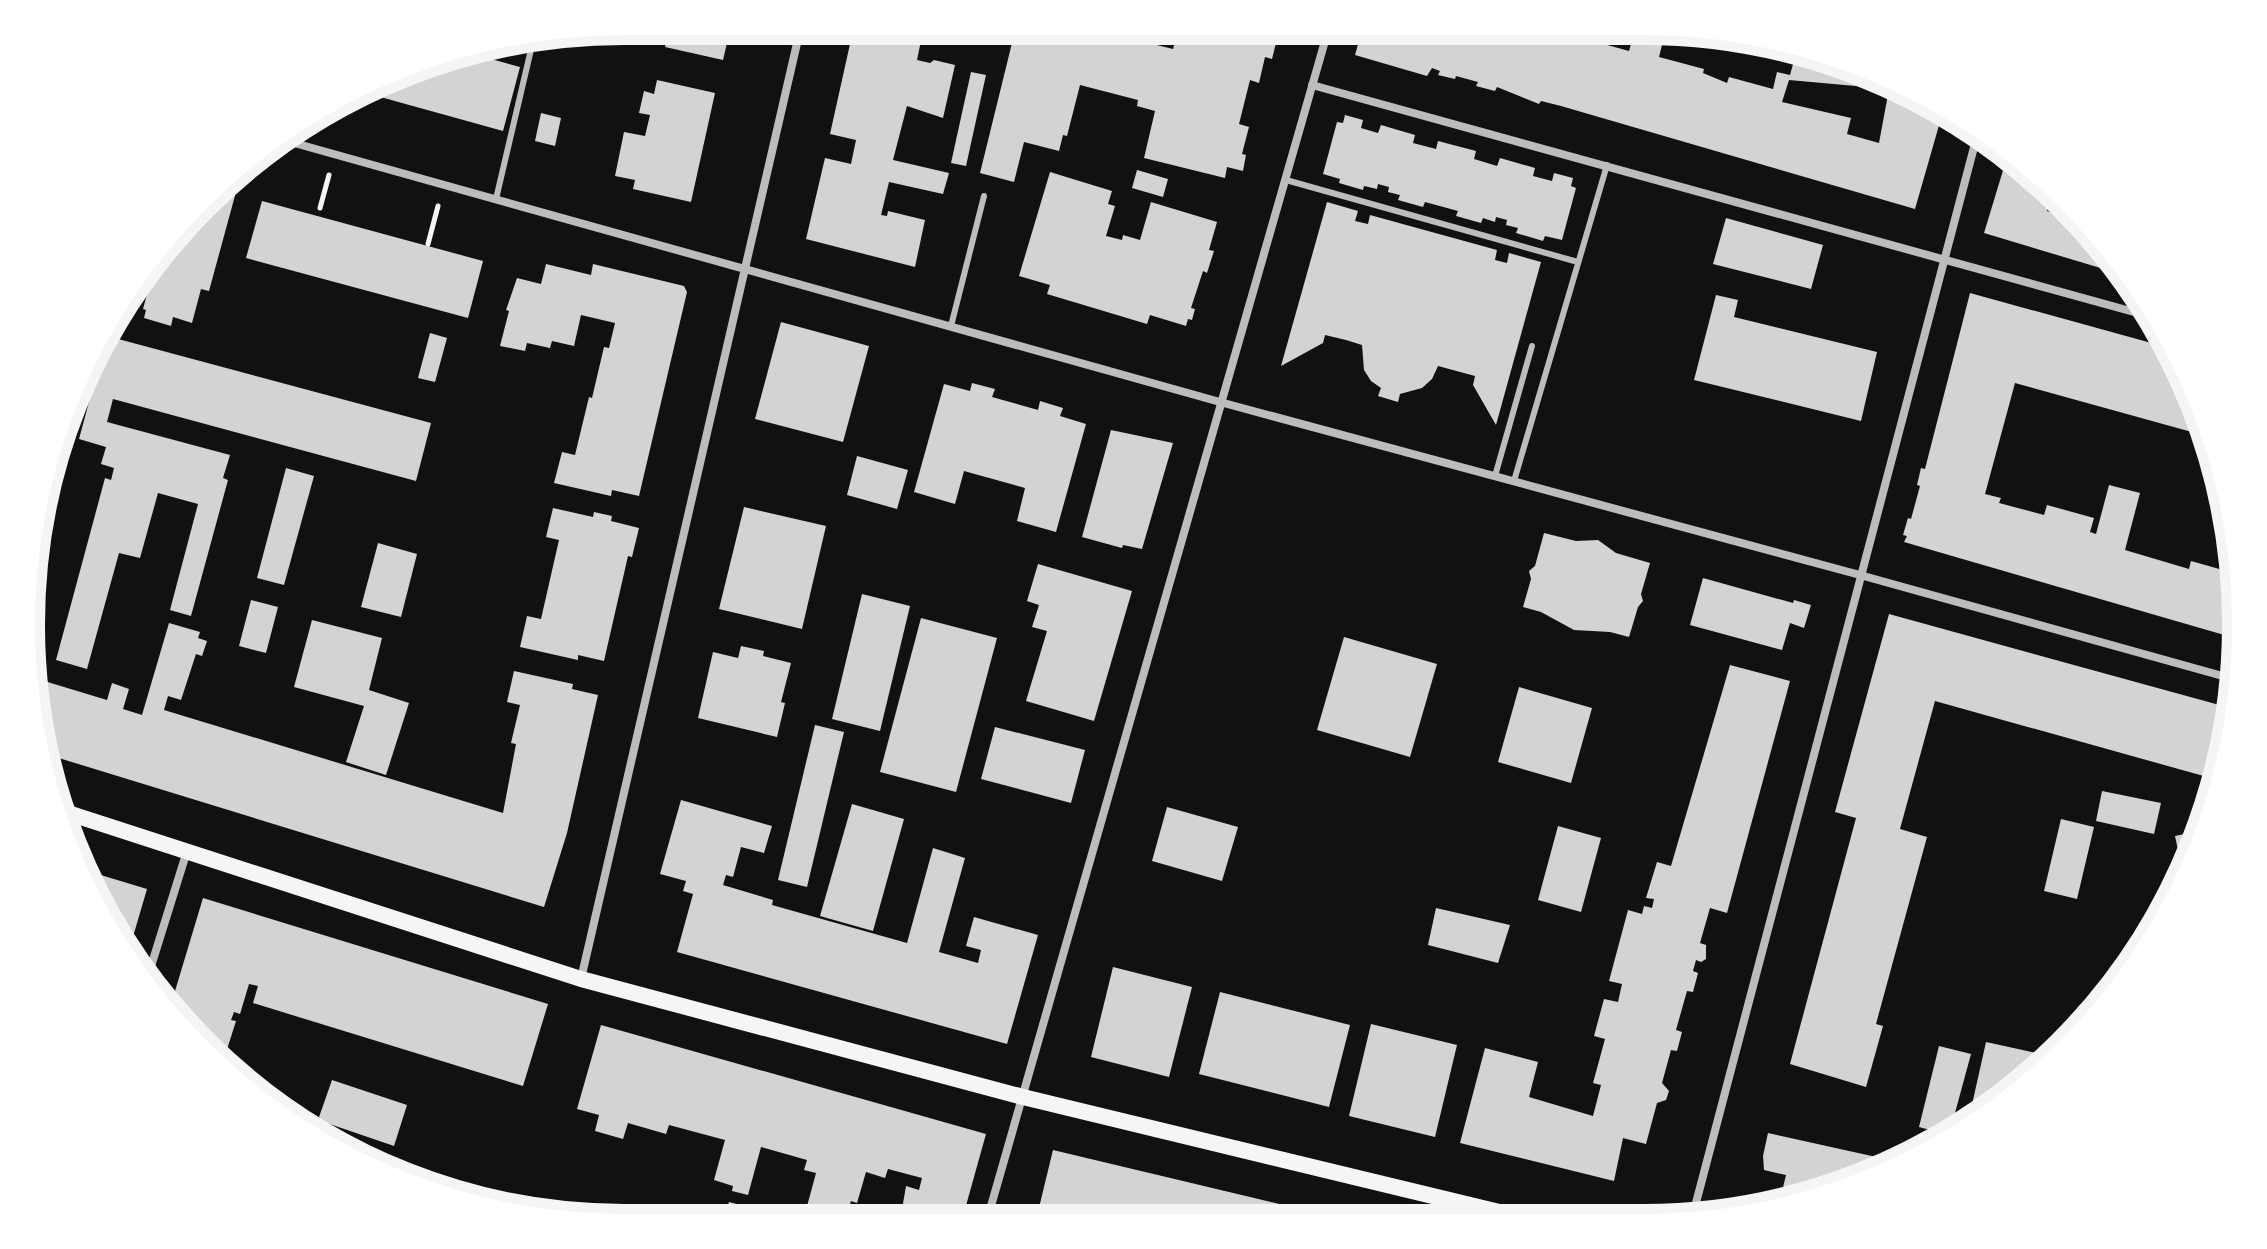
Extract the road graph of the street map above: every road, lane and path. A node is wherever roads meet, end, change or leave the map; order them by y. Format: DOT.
graph roads {
  1 [pos="798,40"];
  2 [pos="1325,40"];
  3 [pos="531,48"];
  4 [pos="1312,85"];
  5 [pos="294,143"];
  6 [pos="1975,145"];
  7 [pos="335,154"];
  8 [pos="1607,165"];
  9 [pos="1286,180"];
  10 [pos="444,185"];
  11 [pos="984,196"];
  12 [pos="496,199"];
  13 [pos="320,208"];
  14 [pos="428,244"];
  15 [pos="1946,259"];
  16 [pos="1578,262"];
  17 [pos="745,269"];
  18 [pos="2136,313"];
  19 [pos="951,326"];
  20 [pos="1532,346"];
  21 [pos="1220,402"];
  22 [pos="1495,476"];
  23 [pos="1514,481"];
  24 [pos="1860,575"];
  25 [pos="2225,677"];
  26 [pos="72,814"];
  27 [pos="187,851"];
  28 [pos="151,966"];
  29 [pos="581,979"];
  30 [pos="1023,1097"];
  31 [pos="1695,1207"];
  32 [pos="990,1209"];
  33 [pos="1487,1209"];
  1 -- 17 [label="street"];
  2 -- 4 [label="street"];
  3 -- 12 [label="lane"];
  4 -- 8 [label="street"];
  4 -- 9 [label="street"];
  5 -- 7 [label="street"];
  6 -- 15 [label="street"];
  7 -- 10 [label="street"];
  7 -- 13 [label="path"];
  8 -- 15 [label="street"];
  8 -- 16 [label="lane"];
  9 -- 16 [label="lane"];
  9 -- 21 [label="street"];
  10 -- 12 [label="street"];
  10 -- 14 [label="path"];
  11 -- 19 [label="lane"];
  12 -- 17 [label="street"];
  15 -- 18 [label="street"];
  15 -- 24 [label="street"];
  16 -- 23 [label="lane"];
  17 -- 19 [label="street"];
  17 -- 29 [label="street"];
  19 -- 21 [label="street"];
  20 -- 22 [label="lane"];
  21 -- 22 [label="street"];
  21 -- 30 [label="street"];
  22 -- 23 [label="street"];
  23 -- 24 [label="street"];
  24 -- 25 [label="street"];
  24 -- 31 [label="street"];
  26 -- 27 [label="main road"];
  27 -- 28 [label="street"];
  27 -- 29 [label="main road"];
  29 -- 30 [label="main road"];
  30 -- 32 [label="street"];
  30 -- 33 [label="main road"];
}
